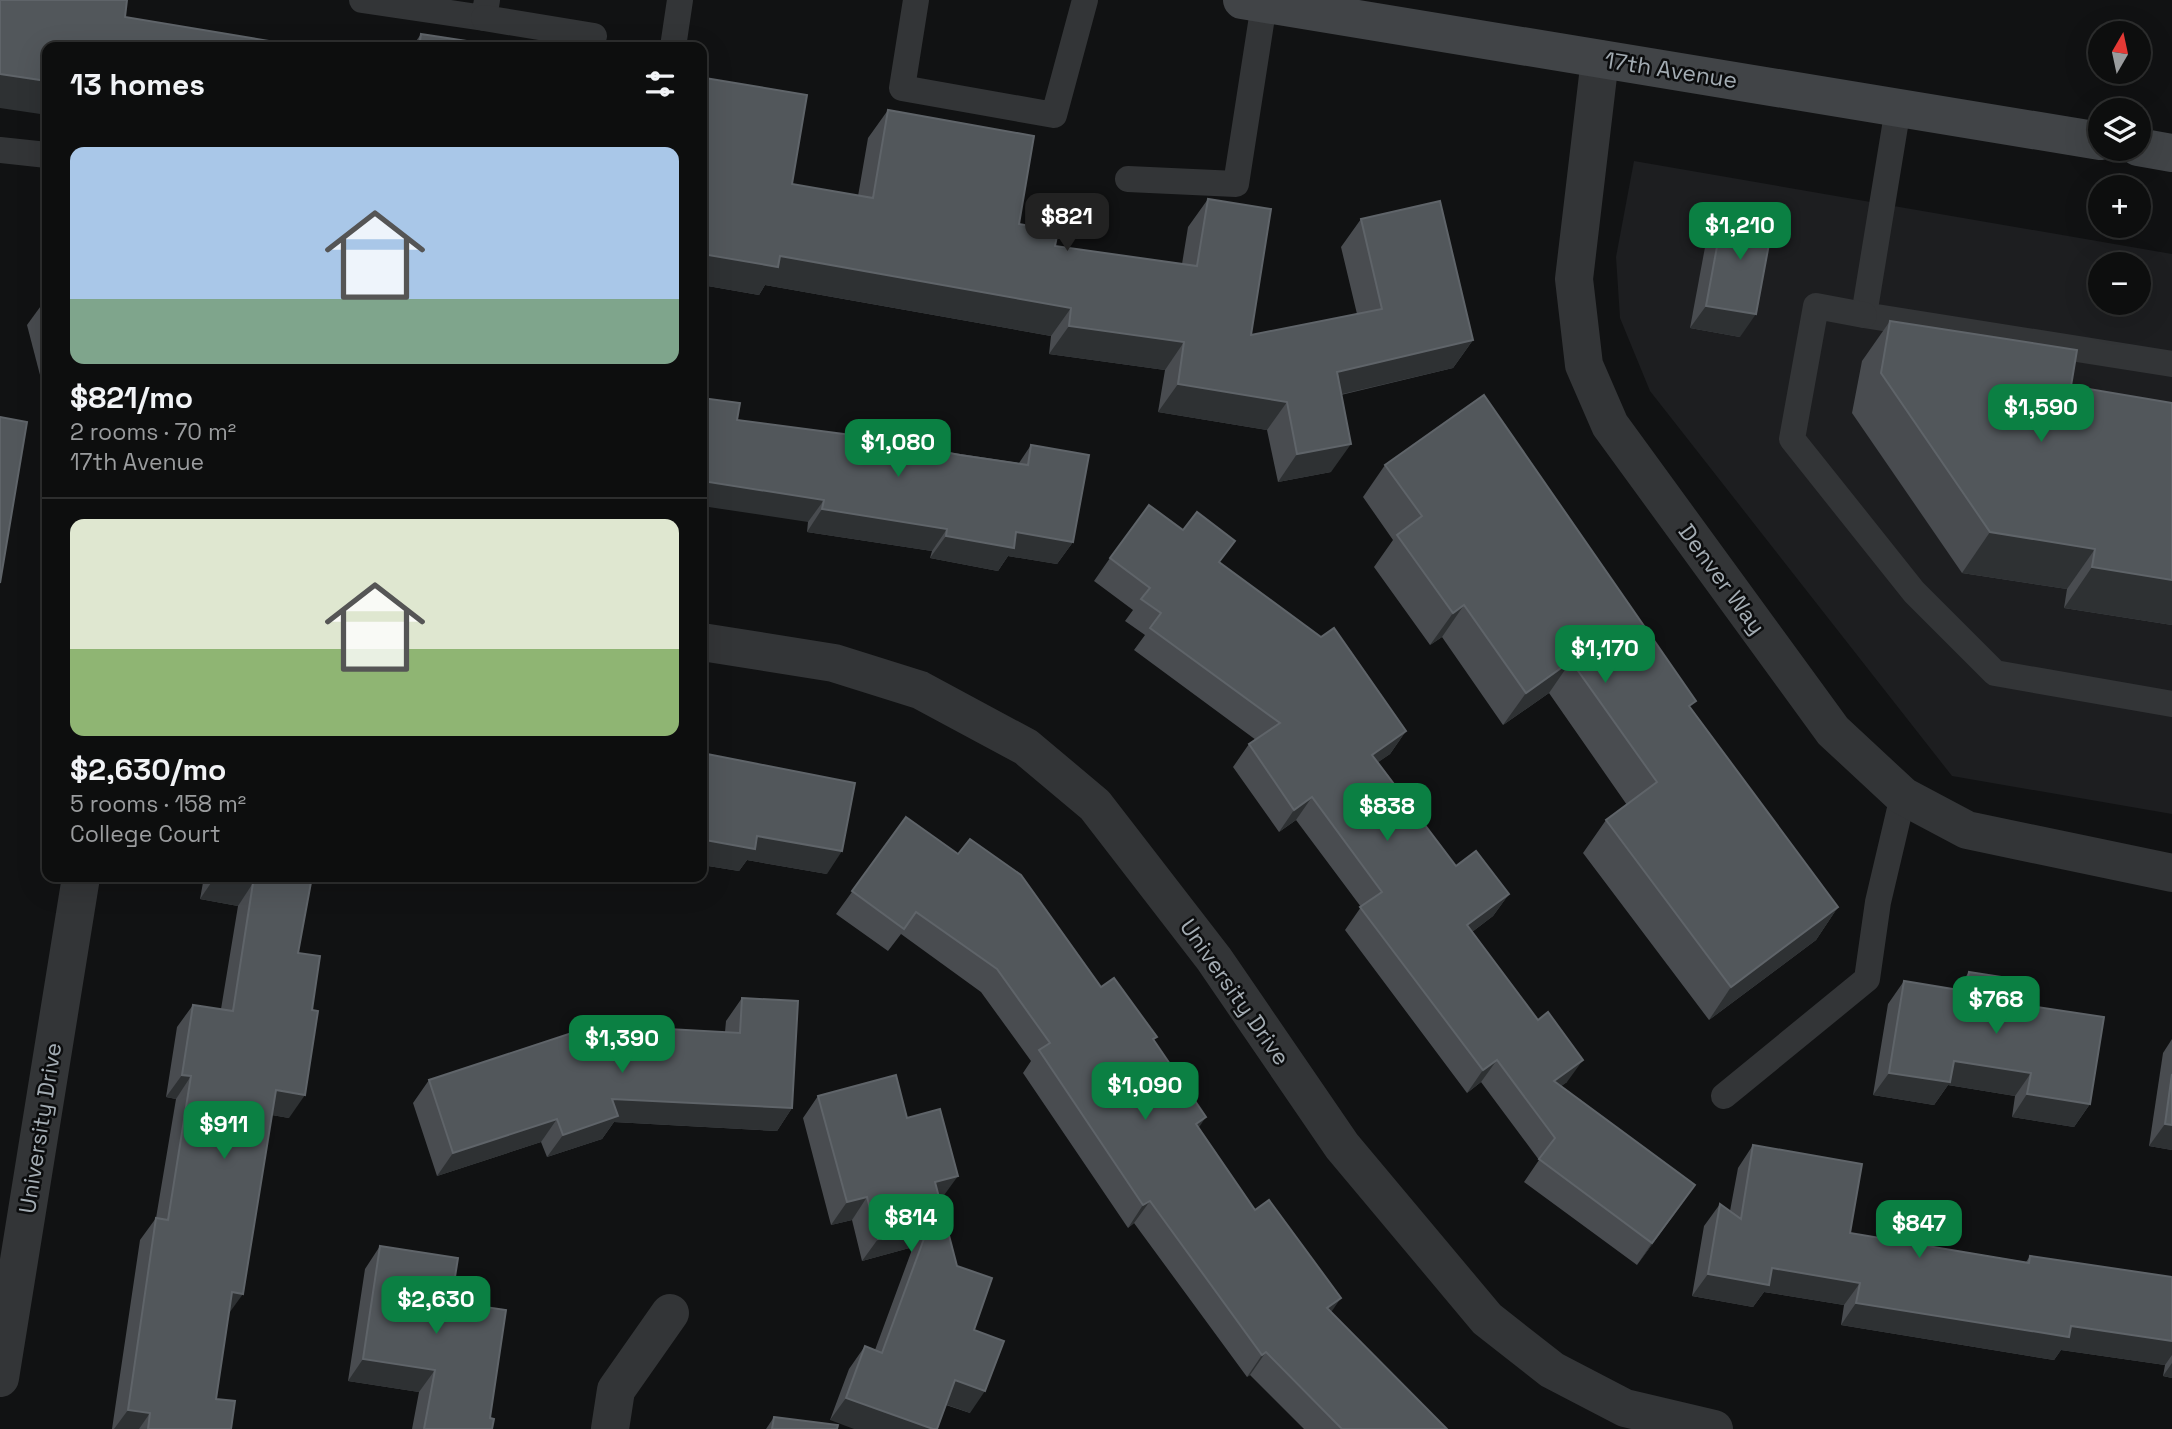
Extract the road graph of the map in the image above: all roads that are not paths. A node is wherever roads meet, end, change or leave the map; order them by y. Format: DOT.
graph roads {
  1 [pos="362,0"];
  2 [pos="680,0"];
  3 [pos="916,0"];
  4 [pos="1085,0"];
  5 [pos="1253,2"];
  6 [pos="485,9"];
  7 [pos="594,36"];
  8 [pos="674,42"];
  9 [pos="1600,59"];
  10 [pos="1898,107"];
  11 [pos="2088,139"];
  12 [pos="0,149"];
  13 [pos="2151,149"];
  14 [pos="2172,153"];
  15 [pos="42,154"];
  16 [pos="1128,179"];
  17 [pos="1864,315"];
  18 [pos="2172,365"];
  19 [pos="707,643"];
  20 [pos="2172,704"];
  21 [pos="1903,796"];
  22 [pos="2172,873"];
  23 [pos="80,882"];
  24 [pos="1724,1096"];
  25 [pos="670,1313"];
  26 [pos="0,1378"];
  27 [pos="610,1429"];
  28 [pos="1714,1429"];
  1 -- 6 [label="lane"];
  2 -- 8 [label="lane"];
  3 -- 4 [label="lane"];
  5 -- 9 [label="main road, 17th Avenue"];
  5 -- 16 [label="lane"];
  6 -- 7 [label="lane"];
  9 -- 10 [label="main road, 17th Avenue"];
  9 -- 21 [label="street, Denver Way"];
  10 -- 11 [label="main road, 17th Avenue"];
  10 -- 17 [label="lane"];
  12 -- 15 [label="lane"];
  13 -- 14 [label="main road"];
  17 -- 18 [label="lane"];
  17 -- 20 [label="lane"];
  19 -- 28 [label="street, University Drive"];
  21 -- 22 [label="street, Denver Way"];
  21 -- 24 [label="lane"];
  23 -- 26 [label="street, University Drive"];
  25 -- 27 [label="street"];
}
